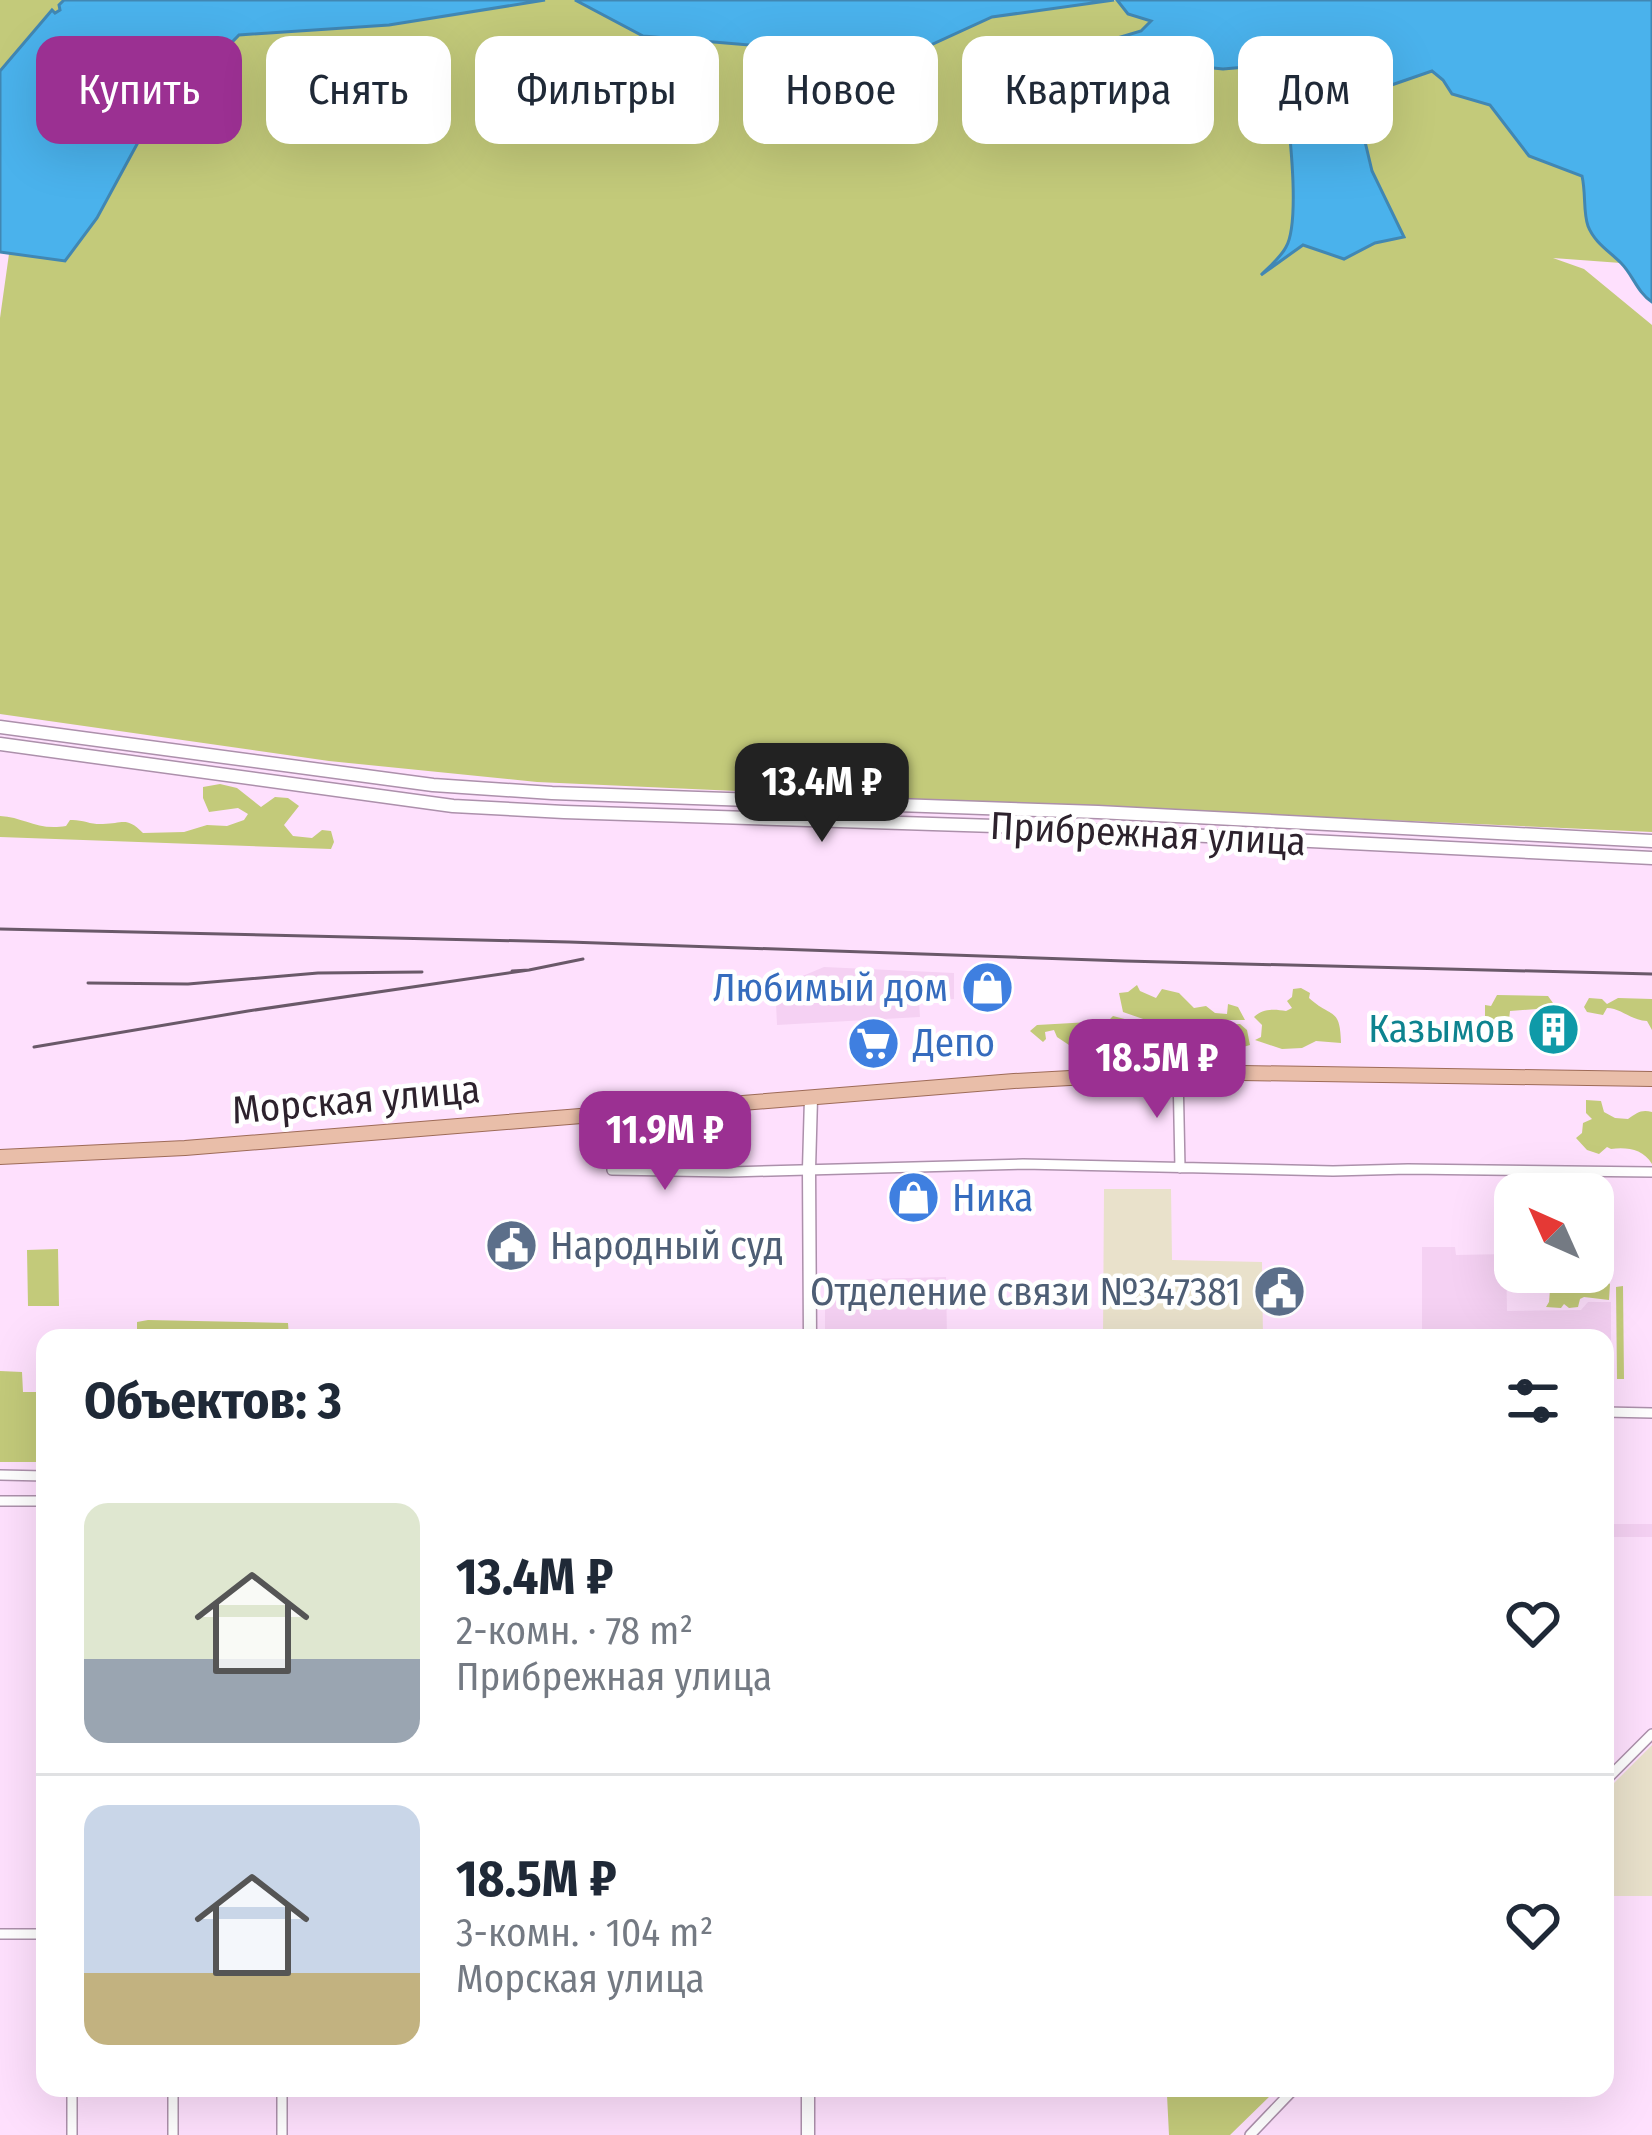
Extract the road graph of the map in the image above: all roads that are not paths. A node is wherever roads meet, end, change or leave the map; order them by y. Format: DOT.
graph roads {
  1 [pos="0,728"];
  2 [pos="0,744"];
  3 [pos="1652,842"];
  4 [pos="1652,858"];
  5 [pos="1178,1072"];
  6 [pos="1652,1078"];
  7 [pos="811,1099"];
  8 [pos="610,1113"];
  9 [pos="0,1157"];
  10 [pos="1180,1168"];
  11 [pos="808,1169"];
  12 [pos="1652,1172"];
  13 [pos="810,1329"];
  14 [pos="1614,1412"];
  15 [pos="1652,1413"];
  16 [pos="0,1475"];
  17 [pos="36,1475"];
  18 [pos="0,1501"];
  19 [pos="36,1501"];
  20 [pos="1652,1734"];
  21 [pos="1614,1771"];
  22 [pos="0,1934"];
  23 [pos="36,1934"];
  24 [pos="72,2097"];
  25 [pos="173,2097"];
  26 [pos="282,2097"];
  27 [pos="808,2097"];
  28 [pos="1286,2097"];
  29 [pos="72,2135"];
  30 [pos="173,2135"];
  31 [pos="282,2135"];
  32 [pos="808,2135"];
  33 [pos="1250,2135"];
  1 -- 3 [label="main road, Прибрежная улица"];
  2 -- 4 [label="main road, Прибрежная улица"];
  5 -- 6 [label="main road, Морская улица"];
  5 -- 7 [label="main road, Морская улица"];
  5 -- 10 [label="street"];
  7 -- 8 [label="main road, Морская улица"];
  7 -- 11 [label="main road"];
  8 -- 9 [label="main road, Морская улица"];
  8 -- 11 [label="street"];
  10 -- 11 [label="street"];
  10 -- 12 [label="street"];
  11 -- 13 [label="main road"];
  14 -- 15 [label="street"];
  16 -- 17 [label="street"];
  18 -- 19 [label="street"];
  20 -- 21 [label="street"];
  22 -- 23 [label="street"];
  24 -- 29 [label="street"];
  25 -- 30 [label="street"];
  26 -- 31 [label="street"];
  27 -- 32 [label="main road"];
  28 -- 33 [label="street"];
}
